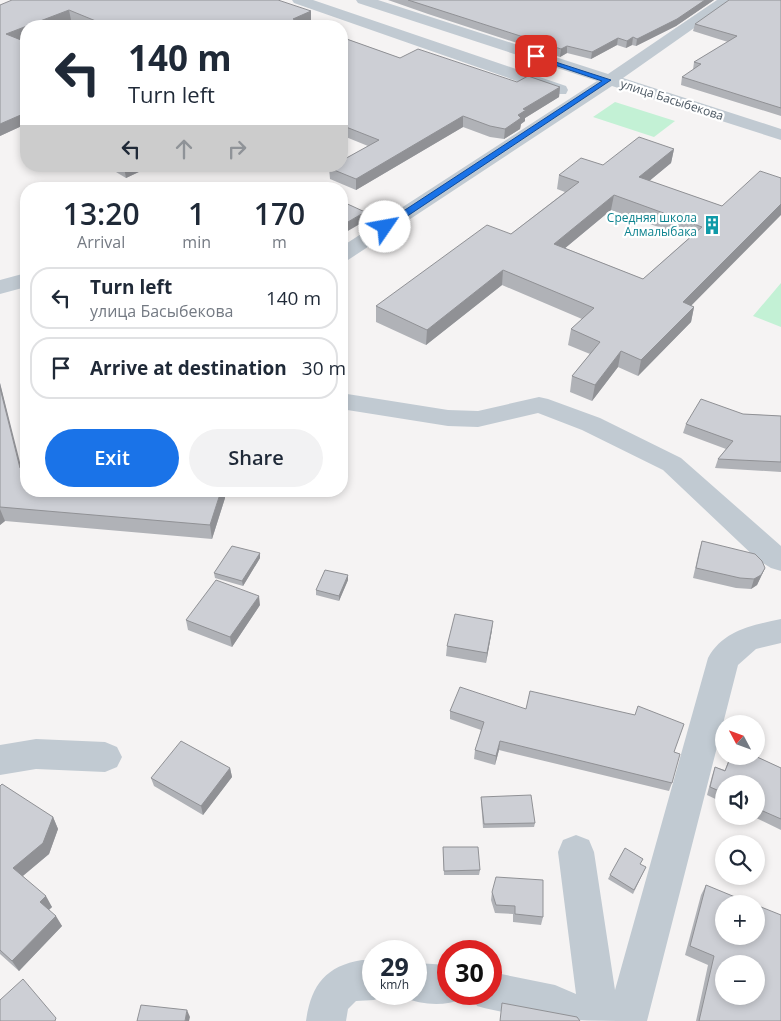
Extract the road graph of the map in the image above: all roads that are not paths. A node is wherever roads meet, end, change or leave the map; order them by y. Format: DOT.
graph roads {
  1 [pos="299,0"];
  2 [pos="363,0"];
  3 [pos="719,1"];
  4 [pos="608,80"];
  5 [pos="583,98"];
  6 [pos="781,135"];
  7 [pos="348,251"];
  8 [pos="20,281"];
  9 [pos="0,286"];
  10 [pos="348,402"];
  11 [pos="781,560"];
  12 [pos="781,631"];
  13 [pos="105,757"];
  14 [pos="0,760"];
  15 [pos="576,852"];
  16 [pos="362,979"];
  17 [pos="502,994"];
  18 [pos="326,1021"];
  19 [pos="588,1021"];
  20 [pos="600,1021"];
  21 [pos="627,1021"];
  1 -- 5 [label="street"];
  2 -- 4 [label="street, улица Басыбекова"];
  3 -- 4 [label="street"];
  4 -- 5 [label="street"];
  4 -- 6 [label="street, улица Басыбекова"];
  5 -- 7 [label="street"];
  8 -- 9 [label="street"];
  10 -- 11 [label="street"];
  12 -- 21 [label="street"];
  13 -- 14 [label="street"];
  15 -- 20 [label="street"];
  16 -- 18 [label="street"];
  17 -- 19 [label="street"];
}
